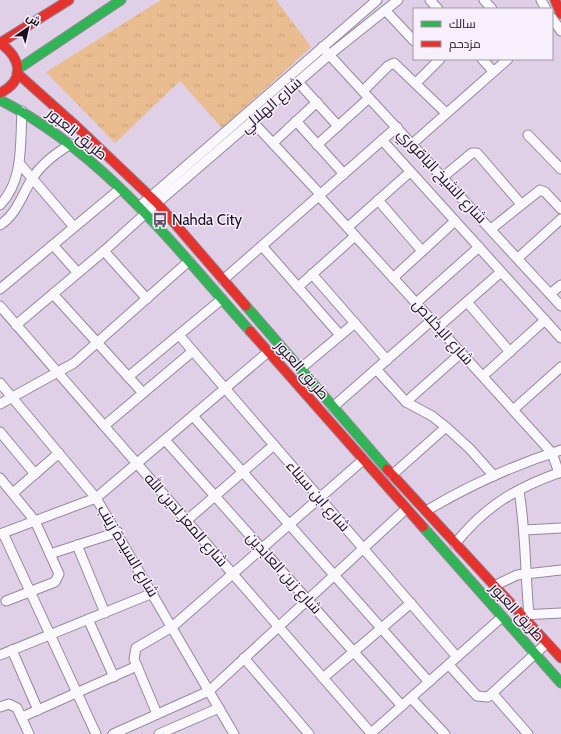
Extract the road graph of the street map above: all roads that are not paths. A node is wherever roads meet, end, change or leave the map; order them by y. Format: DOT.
graph roads {
  1 [pos="69,0"];
  2 [pos="121,0"];
  3 [pos="377,0"];
  4 [pos="398,0"];
  5 [pos="430,0"];
  6 [pos="484,0"];
  7 [pos="555,0"];
  8 [pos="437,8"];
  9 [pos="490,8"];
  10 [pos="386,11"];
  11 [pos="561,14"];
  12 [pos="553,19"];
  13 [pos="561,31"];
  14 [pos="413,40"];
  15 [pos="0,43"];
  16 [pos="322,47"];
  17 [pos="329,55"];
  18 [pos="483,60"];
  19 [pos="507,60"];
  20 [pos="436,61"];
  21 [pos="18,71"];
  22 [pos="493,71"];
  23 [pos="298,82"];
  24 [pos="416,83"];
  25 [pos="0,93"];
  26 [pos="366,94"];
  27 [pos="0,100"];
  28 [pos="317,102"];
  29 [pos="22,111"];
  30 [pos="446,113"];
  31 [pos="252,121"];
  32 [pos="296,121"];
  33 [pos="338,126"];
  34 [pos="397,127"];
  35 [pos="528,134"];
  36 [pos="382,140"];
  37 [pos="273,143"];
  38 [pos="71,144"];
  39 [pos="412,144"];
  40 [pos="318,145"];
  41 [pos="19,163"];
  42 [pos="561,170"];
  43 [pos="410,172"];
  44 [pos="344,174"];
  45 [pos="443,177"];
  46 [pos="33,178"];
  47 [pos="120,189"];
  48 [pos="320,195"];
  49 [pos="154,199"];
  50 [pos="378,200"];
  51 [pos="521,204"];
  52 [pos="0,206"];
  53 [pos="561,209"];
  54 [pos="142,210"];
  55 [pos="561,219"];
  56 [pos="455,221"];
  57 [pos="0,225"];
  58 [pos="74,227"];
  59 [pos="348,227"];
  60 [pos="491,229"];
  61 [pos="355,236"];
  62 [pos="53,245"];
  63 [pos="262,246"];
  64 [pos="479,247"];
  65 [pos="104,251"];
  66 [pos="422,251"];
  67 [pos="518,258"];
  68 [pos="189,262"];
  69 [pos="501,272"];
  70 [pos="78,273"];
  71 [pos="312,274"];
  72 [pos="393,278"];
  73 [pos="223,280"];
  74 [pos="561,285"];
  75 [pos="298,287"];
  76 [pos="0,289"];
  77 [pos="53,294"];
  78 [pos="550,294"];
  79 [pos="147,299"];
  80 [pos="222,299"];
  81 [pos="467,302"];
  82 [pos="416,303"];
  83 [pos="0,306"];
  84 [pos="561,306"];
  85 [pos="432,320"];
  86 [pos="545,320"];
  87 [pos="355,323"];
  88 [pos="16,325"];
  89 [pos="438,327"];
  90 [pos="179,335"];
  91 [pos="340,335"];
  92 [pos="561,338"];
  93 [pos="98,343"];
  94 [pos="193,351"];
  95 [pos="268,352"];
  96 [pos="461,352"];
  97 [pos="510,352"];
  98 [pos="387,360"];
  99 [pos="561,367"];
  100 [pos="300,368"];
  101 [pos="376,369"];
  102 [pos="57,373"];
  103 [pos="482,376"];
  104 [pos="128,377"];
  105 [pos="0,383"];
  106 [pos="225,388"];
  107 [pos="143,393"];
  108 [pos="11,397"];
  109 [pos="406,402"];
  110 [pos="0,404"];
  111 [pos="333,407"];
  112 [pos="513,410"];
  113 [pos="194,416"];
  114 [pos="104,426"];
  115 [pos="446,427"];
  116 [pos="0,432"];
  117 [pos="165,440"];
  118 [pos="3,443"];
  119 [pos="274,445"];
  120 [pos="556,451"];
  121 [pos="59,453"];
  122 [pos="362,460"];
  123 [pos="137,464"];
  124 [pos="243,472"];
  125 [pos="560,473"];
  126 [pos="35,474"];
  127 [pos="392,475"];
  128 [pos="494,476"];
  129 [pos="0,478"];
  130 [pos="519,491"];
  131 [pos="13,493"];
  132 [pos="215,496"];
  133 [pos="96,498"];
  134 [pos="320,498"];
  135 [pos="406,509"];
  136 [pos="426,511"];
  137 [pos="35,521"];
  138 [pos="186,521"];
  139 [pos="289,524"];
  140 [pos="561,528"];
  141 [pos="525,530"];
  142 [pos="118,532"];
  143 [pos="2,533"];
  144 [pos="455,544"];
  145 [pos="77,545"];
  146 [pos="262,548"];
  147 [pos="363,548"];
  148 [pos="50,554"];
  149 [pos="561,570"];
  150 [pos="525,573"];
  151 [pos="233,574"];
  152 [pos="334,575"];
  153 [pos="494,586"];
  154 [pos="30,592"];
  155 [pos="153,593"];
  156 [pos="307,600"];
  157 [pos="6,601"];
  158 [pos="411,603"];
  159 [pos="105,613"];
  160 [pos="561,613"];
  161 [pos="525,615"];
  162 [pos="502,617"];
  163 [pos="88,619"];
  164 [pos="278,626"];
  165 [pos="172,627"];
  166 [pos="382,628"];
  167 [pos="50,635"];
  168 [pos="547,643"];
  169 [pos="12,650"];
  170 [pos="354,652"];
  171 [pos="535,654"];
  172 [pos="0,655"];
  173 [pos="457,657"];
  174 [pos="244,658"];
  175 [pos="561,658"];
  176 [pos="449,664"];
  177 [pos="137,666"];
  178 [pos="114,677"];
  179 [pos="323,678"];
  180 [pos="429,682"];
  181 [pos="561,683"];
  182 [pos="209,691"];
  183 [pos="77,694"];
  184 [pos="493,694"];
  185 [pos="411,698"];
  186 [pos="402,706"];
  187 [pos="0,707"];
  188 [pos="219,708"];
  189 [pos="38,710"];
  190 [pos="157,714"];
  191 [pos="22,717"];
  192 [pos="29,734"];
  193 [pos="96,734"];
  194 [pos="113,734"];
  195 [pos="159,734"];
  196 [pos="234,734"];
  197 [pos="309,734"];
  198 [pos="371,734"];
  199 [pos="444,734"];
  200 [pos="528,734"];
  1 -- 15 [label="street"];
  2 -- 21 [label="street"];
  3 -- 16 [label="street, شارع الهلالي"];
  4 -- 10 [label="street, شارع الهلالي"];
  5 -- 8 [label="street"];
  6 -- 9 [label="street"];
  7 -- 11 [label="street"];
  10 -- 14 [label="street"];
  10 -- 17 [label="street, شارع الهلالي"];
  12 -- 13 [label="street"];
  15 -- 21 [label="street"];
  16 -- 17 [label="street, شارع الشيخ الباقوري"];
  16 -- 49 [label="street, شارع الهلالي"];
  17 -- 23 [label="street, شارع الهلالي"];
  17 -- 26 [label="street, شارع الشيخ الباقوري"];
  18 -- 22 [label="street"];
  19 -- 22 [label="street"];
  20 -- 24 [label="street"];
  21 -- 25 [label="street"];
  21 -- 49 [label="street, طريق العبور"];
  22 -- 30 [label="street"];
  23 -- 28 [label="street"];
  23 -- 31 [label="street, شارع الهلالي"];
  24 -- 26 [label="street"];
  24 -- 30 [label="street"];
  26 -- 33 [label="street"];
  26 -- 34 [label="street, شارع الشيخ الباقوري"];
  27 -- 29 [label="street, طريق العبور"];
  28 -- 32 [label="street"];
  28 -- 33 [label="street"];
  29 -- 38 [label="street, طريق العبور"];
  29 -- 41 [label="street"];
  30 -- 39 [label="street"];
  31 -- 37 [label="street, شارع الإخلاص"];
  31 -- 49 [label="street, شارع الهلالي"];
  32 -- 37 [label="street"];
  32 -- 40 [label="street"];
  33 -- 40 [label="street"];
  34 -- 36 [label="street"];
  34 -- 39 [label="street, شارع الشيخ الباقوري"];
  35 -- 42 [label="street"];
  36 -- 43 [label="street, شارع الشيخ الباقوري"];
  36 -- 44 [label="street"];
  37 -- 48 [label="street, شارع الإخلاص"];
  38 -- 46 [label="street"];
  38 -- 47 [label="street, طريق العبور"];
  39 -- 45 [label="street, شارع الشيخ الباقوري"];
  40 -- 44 [label="street"];
  41 -- 46 [label="street"];
  41 -- 52 [label="street"];
  43 -- 50 [label="street"];
  43 -- 56 [label="street, شارع الشيخ الباقوري"];
  44 -- 48 [label="street"];
  45 -- 51 [label="street"];
  45 -- 60 [label="street, شارع الشيخ الباقوري"];
  46 -- 57 [label="street"];
  46 -- 58 [label="street"];
  47 -- 54 [label="street, طريق العبور"];
  47 -- 58 [label="street"];
  48 -- 59 [label="street, شارع الإخلاص"];
  48 -- 63 [label="street"];
  49 -- 54 [label="street, شارع الهلالي"];
  49 -- 73 [label="street, طريق العبور"];
  50 -- 59 [label="street"];
  50 -- 66 [label="street"];
  51 -- 53 [label="street"];
  51 -- 60 [label="street"];
  54 -- 65 [label="street, شارع الهلالي"];
  54 -- 68 [label="street, طريق العبور"];
  55 -- 67 [label="street"];
  56 -- 64 [label="street, شارع الشيخ الباقوري"];
  56 -- 66 [label="street"];
  58 -- 62 [label="street"];
  59 -- 61 [label="street, شارع الإخلاص"];
  60 -- 67 [label="street, شارع الشيخ الباقوري"];
  61 -- 71 [label="street"];
  61 -- 72 [label="street, شارع الإخلاص"];
  62 -- 70 [label="street"];
  62 -- 76 [label="street"];
  63 -- 73 [label="street"];
  63 -- 75 [label="street"];
  64 -- 69 [label="street, شارع الشيخ الباقوري"];
  64 -- 82 [label="street"];
  65 -- 70 [label="street, شارع الهلالي"];
  65 -- 79 [label="street"];
  66 -- 72 [label="street"];
  67 -- 78 [label="street, شارع الشيخ الباقوري"];
  68 -- 79 [label="street"];
  68 -- 80 [label="street, طريق العبور"];
  69 -- 81 [label="street"];
  69 -- 86 [label="street, شارع الشيخ الباقوري"];
  70 -- 77 [label="street, شارع الهلالي"];
  71 -- 75 [label="street"];
  71 -- 87 [label="street"];
  72 -- 82 [label="street, شارع الإخلاص"];
  73 -- 100 [label="street, طريق العبور"];
  74 -- 78 [label="street"];
  75 -- 91 [label="street"];
  77 -- 88 [label="street, شارع الهلالي"];
  77 -- 93 [label="street"];
  78 -- 84 [label="street, شارع الشيخ الباقوري"];
  79 -- 93 [label="street"];
  80 -- 90 [label="street"];
  80 -- 95 [label="street, طريق العبور"];
  81 -- 89 [label="street"];
  81 -- 97 [label="street"];
  82 -- 85 [label="street, شارع الإخلاص"];
  83 -- 88 [label="street, شارع المعز لدين الله"];
  85 -- 89 [label="street, شارع الإخلاص"];
  85 -- 98 [label="street"];
  86 -- 92 [label="street, شارع الشيخ الباقوري"];
  86 -- 97 [label="street"];
  87 -- 91 [label="street"];
  87 -- 98 [label="street"];
  88 -- 102 [label="street, شارع المعز لدين الله"];
  89 -- 96 [label="street, شارع الإخلاص"];
  90 -- 94 [label="street, شارع ابن سيناء"];
  90 -- 104 [label="street"];
  91 -- 100 [label="street"];
  93 -- 102 [label="street"];
  93 -- 104 [label="street"];
  94 -- 106 [label="street, شارع ابن سيناء"];
  94 -- 107 [label="street"];
  95 -- 106 [label="street"];
  95 -- 122 [label="street, طريق العبور"];
  96 -- 103 [label="street, شارع الإخلاص"];
  96 -- 109 [label="street"];
  97 -- 103 [label="street"];
  98 -- 101 [label="street"];
  99 -- 112 [label="street"];
  100 -- 111 [label="street, طريق العبور"];
  101 -- 109 [label="street"];
  101 -- 111 [label="street"];
  102 -- 108 [label="street"];
  102 -- 114 [label="street, شارع المعز لدين الله"];
  103 -- 112 [label="street, شارع الإخلاص"];
  104 -- 107 [label="street"];
  105 -- 108 [label="street, شارع السيدة زينب"];
  106 -- 113 [label="street"];
  106 -- 119 [label="street, شارع ابن سيناء"];
  107 -- 114 [label="street"];
  108 -- 110 [label="street"];
  108 -- 121 [label="street, شارع السيدة زينب"];
  109 -- 115 [label="street"];
  111 -- 127 [label="street, طريق العبور"];
  112 -- 120 [label="street, شارع الإخلاص"];
  113 -- 117 [label="street"];
  113 -- 124 [label="street"];
  114 -- 123 [label="street, شارع المعز لدين الله"];
  115 -- 127 [label="street"];
  115 -- 128 [label="street"];
  116 -- 118 [label="street"];
  117 -- 123 [label="street"];
  117 -- 132 [label="street, شارع زين العابدين"];
  118 -- 126 [label="street"];
  119 -- 124 [label="street"];
  119 -- 134 [label="street, شارع ابن سيناء"];
  120 -- 125 [label="street, شارع الإخلاص"];
  120 -- 128 [label="street"];
  121 -- 126 [label="street"];
  121 -- 133 [label="street, شارع السيدة زينب"];
  122 -- 134 [label="street"];
  122 -- 135 [label="street, طريق العبور"];
  123 -- 133 [label="street"];
  123 -- 138 [label="street, شارع المعز لدين الله"];
  124 -- 132 [label="street"];
  124 -- 139 [label="street"];
  125 -- 130 [label="street"];
  126 -- 131 [label="street"];
  127 -- 136 [label="street, طريق العبور"];
  128 -- 136 [label="street"];
  129 -- 131 [label="street"];
  130 -- 141 [label="street"];
  130 -- 144 [label="street"];
  131 -- 137 [label="street"];
  132 -- 138 [label="street"];
  132 -- 146 [label="street, شارع زين العابدين"];
  133 -- 137 [label="street"];
  133 -- 142 [label="street, شارع السيدة زينب"];
  134 -- 139 [label="street"];
  134 -- 147 [label="street, شارع ابن سيناء"];
  135 -- 147 [label="street"];
  135 -- 162 [label="street, طريق العبور"];
  136 -- 144 [label="street, طريق العبور"];
  137 -- 143 [label="street"];
  137 -- 148 [label="street"];
  138 -- 151 [label="street, شارع المعز لدين الله"];
  139 -- 146 [label="street"];
  139 -- 152 [label="street"];
  140 -- 141 [label="street"];
  141 -- 150 [label="street"];
  142 -- 145 [label="street"];
  142 -- 155 [label="street, شارع السيدة زينب"];
  143 -- 154 [label="street"];
  144 -- 153 [label="street, طريق العبور"];
  145 -- 148 [label="street"];
  145 -- 159 [label="street"];
  146 -- 151 [label="street"];
  146 -- 156 [label="street, شارع زين العابدين"];
  147 -- 152 [label="street"];
  147 -- 158 [label="street, شارع ابن سيناء"];
  148 -- 154 [label="street"];
  149 -- 150 [label="street"];
  150 -- 153 [label="street"];
  150 -- 161 [label="street"];
  151 -- 164 [label="street, شارع المعز لدين الله"];
  151 -- 165 [label="street"];
  152 -- 156 [label="street"];
  152 -- 166 [label="street"];
  153 -- 161 [label="street, طريق العبور"];
  154 -- 157 [label="street"];
  154 -- 167 [label="street"];
  155 -- 159 [label="street"];
  155 -- 165 [label="street, شارع السيدة زينب"];
  156 -- 164 [label="street"];
  156 -- 170 [label="street, شارع زين العابدين"];
  158 -- 166 [label="street"];
  158 -- 173 [label="street, شارع ابن سيناء"];
  159 -- 163 [label="street"];
  160 -- 161 [label="street"];
  161 -- 168 [label="street, طريق العبور"];
  162 -- 171 [label="street, طريق العبور"];
  162 -- 173 [label="street"];
  163 -- 167 [label="street"];
  163 -- 178 [label="street"];
  164 -- 174 [label="street"];
  164 -- 179 [label="street, شارع المعز لدين الله"];
  165 -- 177 [label="street"];
  165 -- 182 [label="street, شارع السيدة زينب"];
  166 -- 170 [label="street"];
  166 -- 180 [label="street"];
  167 -- 169 [label="street"];
  167 -- 183 [label="street"];
  168 -- 171 [label="street"];
  168 -- 175 [label="street, طريق العبور"];
  169 -- 172 [label="street"];
  169 -- 189 [label="street"];
  170 -- 179 [label="street"];
  170 -- 186 [label="street, شارع زين العابدين"];
  171 -- 181 [label="street, طريق العبور"];
  171 -- 184 [label="street"];
  173 -- 176 [label="street"];
  174 -- 182 [label="street"];
  174 -- 197 [label="street"];
  176 -- 180 [label="street"];
  176 -- 184 [label="street"];
  177 -- 178 [label="street"];
  177 -- 190 [label="street"];
  178 -- 183 [label="street"];
  179 -- 198 [label="street, شارع المعز لدين الله"];
  180 -- 185 [label="street"];
  182 -- 188 [label="street, شارع السيدة زينب"];
  182 -- 190 [label="street"];
  183 -- 189 [label="street"];
  183 -- 193 [label="street"];
  184 -- 200 [label="street"];
  185 -- 186 [label="street"];
  185 -- 199 [label="street"];
  186 -- 198 [label="street"];
  187 -- 191 [label="street"];
  188 -- 195 [label="street"];
  188 -- 196 [label="street, شارع السيدة زينب"];
  189 -- 191 [label="street"];
  190 -- 194 [label="street"];
  191 -- 192 [label="street"];
}
